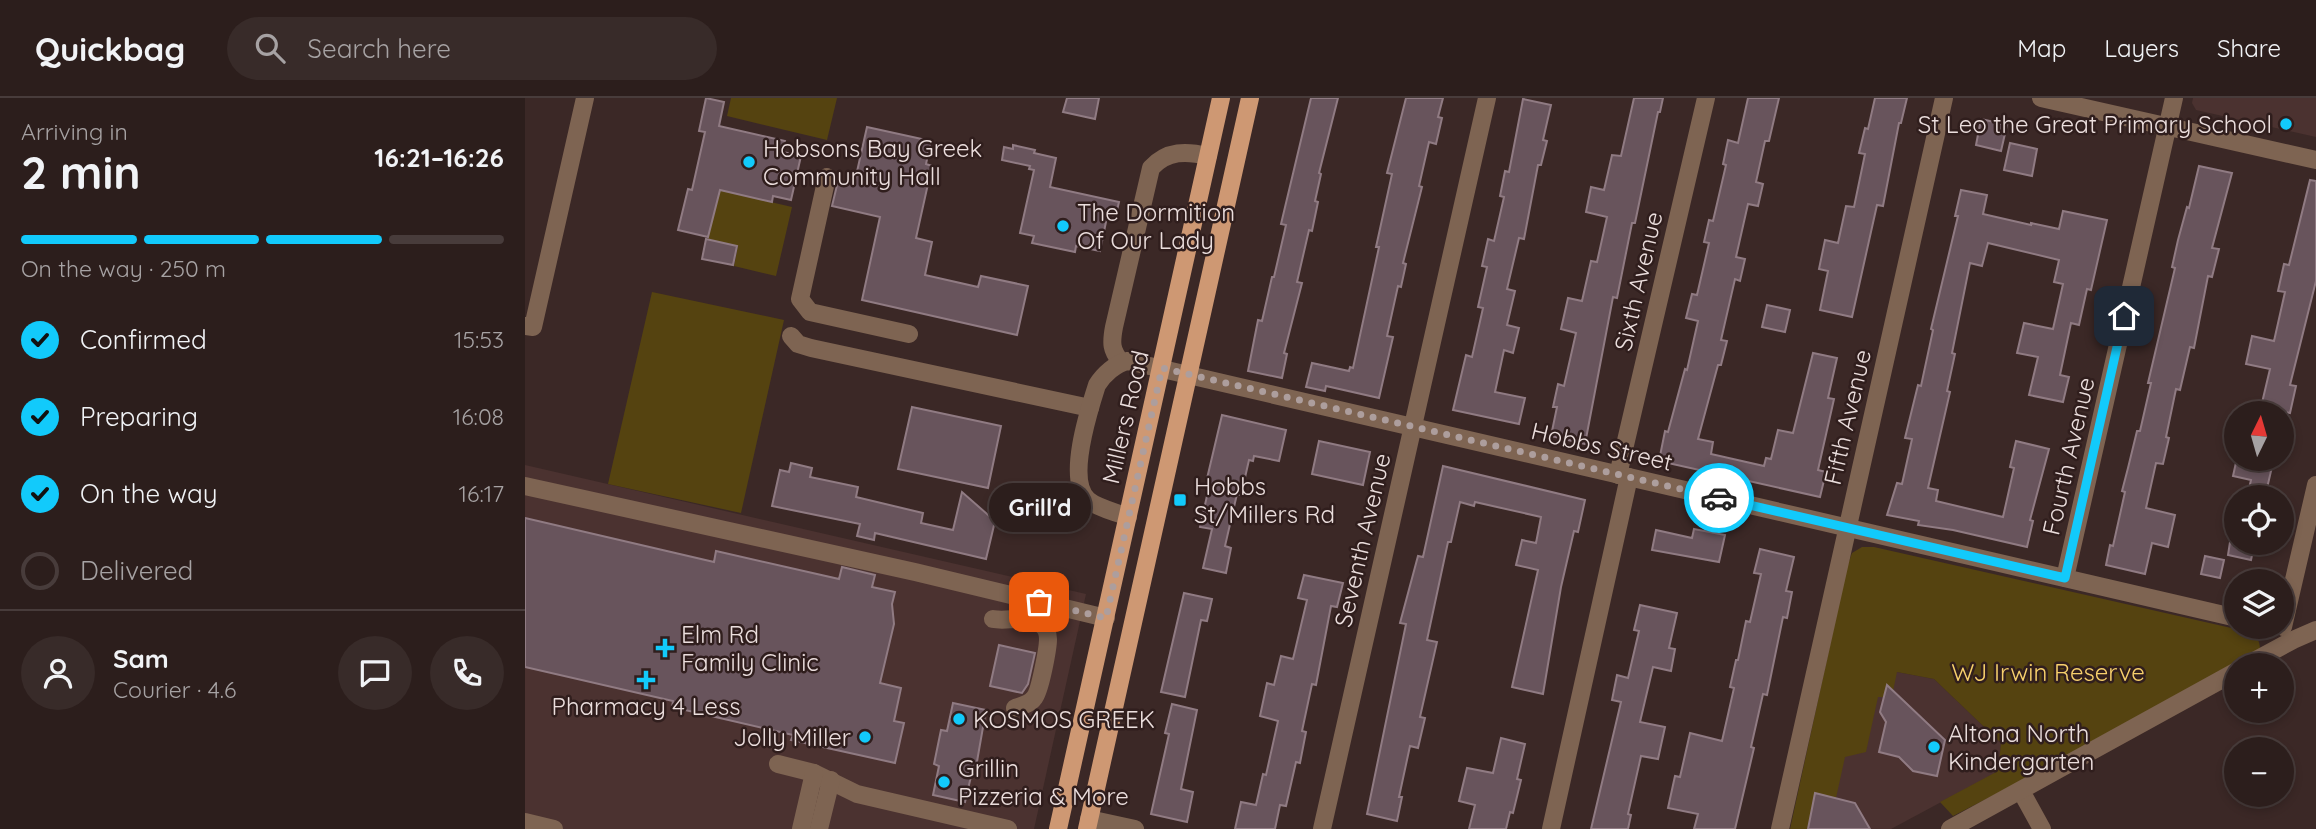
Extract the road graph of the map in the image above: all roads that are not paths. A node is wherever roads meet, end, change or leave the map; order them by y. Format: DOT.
graph roads {
  1 [pos="585,98"];
  2 [pos="1221,98"];
  3 [pos="1251,98"];
  4 [pos="1487,98"];
  5 [pos="1706,98"];
  6 [pos="1944,98"];
  7 [pos="2041,98"];
  8 [pos="2174,98"];
  9 [pos="2168,126"];
  10 [pos="1208,156"];
  11 [pos="2316,160"];
  12 [pos="827,177"];
  13 [pos="529,327"];
  14 [pos="909,334"];
  15 [pos="791,336"];
  16 [pos="1121,362"];
  17 [pos="1162,368"];
  18 [pos="1189,374"];
  19 [pos="1090,408"];
  20 [pos="1413,428"];
  21 [pos="1624,476"];
  22 [pos="2316,485"];
  23 [pos="525,486"];
  24 [pos="1128,517"];
  25 [pos="1847,528"];
  26 [pos="2065,578"];
  27 [pos="2294,589"];
  28 [pos="2224,615"];
  29 [pos="1106,618"];
  30 [pos="999,620"];
  31 [pos="2316,630"];
  32 [pos="2294,631"];
  33 [pos="2276,639"];
  34 [pos="2260,653"];
  35 [pos="2224,678"];
  36 [pos="1015,708"];
  37 [pos="778,764"];
  38 [pos="823,777"];
  39 [pos="2021,791"];
  40 [pos="525,822"];
  41 [pos="1088,824"];
  42 [pos="554,829"];
  43 [pos="801,829"];
  44 [pos="819,829"];
  45 [pos="1008,829"];
  46 [pos="1058,829"];
  47 [pos="1135,829"];
  48 [pos="1322,829"];
  49 [pos="1551,829"];
  50 [pos="1780,829"];
  51 [pos="1950,829"];
  52 [pos="2042,829"];
  1 -- 13 [label="street"];
  2 -- 10 [label="main road, Millers Road"];
  3 -- 18 [label="main road"];
  4 -- 20 [label="street, Seventh Avenue"];
  5 -- 21 [label="street, Sixth Avenue"];
  6 -- 25 [label="street, Fifth Avenue"];
  7 -- 9 [label="street"];
  8 -- 9 [label="street, Fourth Avenue"];
  9 -- 11 [label="street"];
  9 -- 26 [label="street, Fourth Avenue"];
  10 -- 16 [label="street"];
  10 -- 17 [label="main road, Millers Road"];
  12 -- 14 [label="street"];
  15 -- 19 [label="street"];
  16 -- 17 [label="street, Hobbs Street"];
  16 -- 19 [label="street"];
  17 -- 18 [label="street, Hobbs Street"];
  17 -- 24 [label="main road, Millers Road"];
  18 -- 20 [label="street, Hobbs Street"];
  18 -- 41 [label="main road"];
  19 -- 24 [label="street"];
  20 -- 21 [label="street, Hobbs Street"];
  20 -- 48 [label="street, Seventh Avenue"];
  21 -- 25 [label="street, Hobbs Street"];
  21 -- 49 [label="street, Sixth Avenue"];
  22 -- 27 [label="street"];
  23 -- 29 [label="street"];
  24 -- 29 [label="main road, Millers Road"];
  25 -- 26 [label="street, Hobbs Street"];
  25 -- 50 [label="street, Fifth Avenue"];
  26 -- 28 [label="street, Hobbs Street"];
  29 -- 46 [label="main road, Millers Road"];
  30 -- 36 [label="street"];
  31 -- 32 [label="street"];
  33 -- 34 [label="street"];
  35 -- 39 [label="street"];
  37 -- 38 [label="street"];
  38 -- 43 [label="street"];
  38 -- 44 [label="street"];
  38 -- 45 [label="street"];
  39 -- 51 [label="street"];
  39 -- 52 [label="street"];
  40 -- 42 [label="street"];
  41 -- 47 [label="street"];
}
